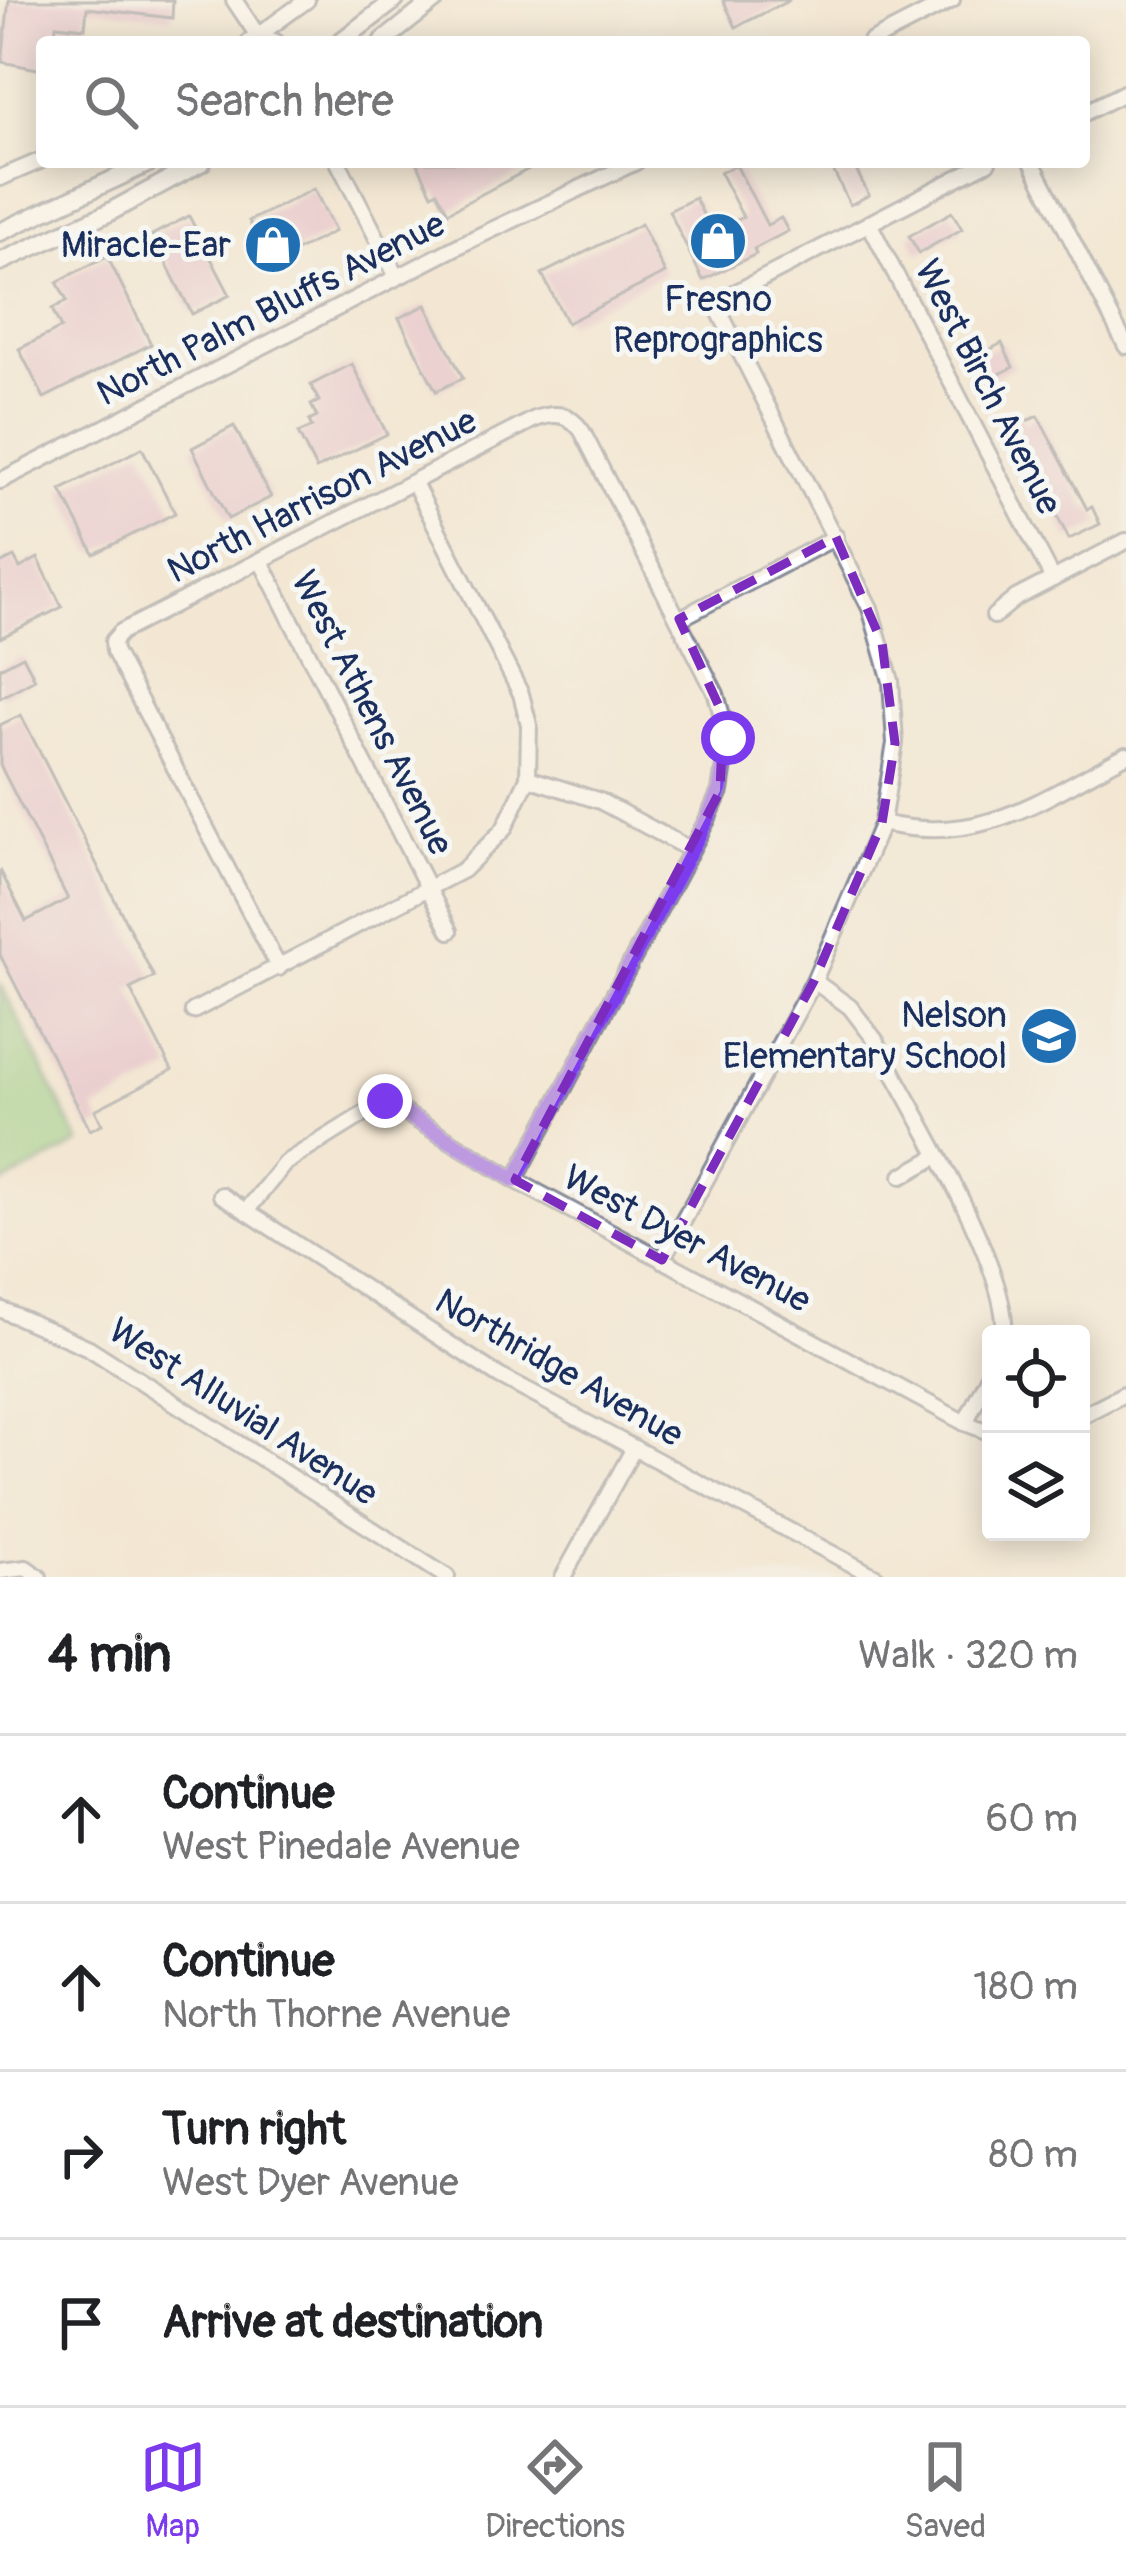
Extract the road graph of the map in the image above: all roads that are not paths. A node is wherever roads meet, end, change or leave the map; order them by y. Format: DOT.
graph roads {
  1 [pos="234,0"];
  2 [pos="307,0"];
  3 [pos="395,0"];
  4 [pos="435,0"];
  5 [pos="952,0"];
  6 [pos="252,36"];
  7 [pos="259,36"];
  8 [pos="348,36"];
  9 [pos="390,36"];
  10 [pos="882,36"];
  11 [pos="1126,92"];
  12 [pos="1090,110"];
  13 [pos="36,163"];
  14 [pos="191,168"];
  15 [pos="341,168"];
  16 [pos="624,168"];
  17 [pos="976,168"];
  18 [pos="1035,168"];
  19 [pos="121,169"];
  20 [pos="0,178"];
  21 [pos="869,223"];
  22 [pos="0,235"];
  23 [pos="0,262"];
  24 [pos="398,277"];
  25 [pos="1120,321"];
  26 [pos="1126,346"];
  27 [pos="0,481"];
  28 [pos="414,483"];
  29 [pos="836,537"];
  30 [pos="1126,541"];
  31 [pos="262,563"];
  32 [pos="1053,578"];
  33 [pos="994,616"];
  34 [pos="679,619"];
  35 [pos="1126,755"];
  36 [pos="528,778"];
  37 [pos="882,823"];
  38 [pos="691,850"];
  39 [pos="429,890"];
  40 [pos="451,931"];
  41 [pos="279,968"];
  42 [pos="814,981"];
  43 [pos="193,1011"];
  44 [pos="936,1157"];
  45 [pos="902,1176"];
  46 [pos="515,1180"];
  47 [pos="221,1195"];
  48 [pos="247,1210"];
  49 [pos="662,1260"];
  50 [pos="0,1309"];
  51 [pos="1004,1325"];
  52 [pos="982,1389"];
  53 [pos="1126,1393"];
  54 [pos="1090,1411"];
  55 [pos="965,1423"];
  56 [pos="982,1429"];
  57 [pos="634,1448"];
  58 [pos="0,1571"];
  59 [pos="39,1577"];
  60 [pos="447,1577"];
  61 [pos="563,1577"];
  62 [pos="876,1577"];
  1 -- 6 [label="street"];
  2 -- 7 [label="street"];
  3 -- 8 [label="main road"];
  4 -- 9 [label="main road"];
  5 -- 10 [label="street"];
  11 -- 12 [label="street"];
  13 -- 20 [label="street"];
  14 -- 23 [label="main road"];
  15 -- 24 [label="street"];
  16 -- 24 [label="street, North Palm Bluffs Avenue"];
  17 -- 21 [label="street"];
  18 -- 25 [label="street"];
  19 -- 22 [label="main road"];
  21 -- 29 [label="street"];
  21 -- 32 [label="street, West Birch Avenue"];
  24 -- 27 [label="street, North Palm Bluffs Avenue"];
  25 -- 26 [label="street"];
  28 -- 31 [label="street, North Harrison Avenue"];
  28 -- 34 [label="street, North Harrison Avenue"];
  28 -- 36 [label="street"];
  29 -- 34 [label="street"];
  29 -- 37 [label="street"];
  30 -- 32 [label="street"];
  31 -- 39 [label="street, West Athens Avenue"];
  31 -- 41 [label="street, North Harrison Avenue"];
  32 -- 33 [label="street"];
  34 -- 38 [label="street"];
  35 -- 37 [label="street"];
  36 -- 38 [label="street"];
  36 -- 39 [label="street"];
  37 -- 42 [label="street"];
  38 -- 46 [label="street"];
  39 -- 40 [label="street, West Athens Avenue"];
  39 -- 41 [label="street"];
  41 -- 43 [label="street"];
  42 -- 44 [label="street"];
  42 -- 49 [label="street"];
  44 -- 45 [label="street"];
  44 -- 51 [label="street"];
  46 -- 48 [label="street, West Dyer Avenue"];
  46 -- 49 [label="street, West Dyer Avenue"];
  47 -- 48 [label="street, Northridge Avenue"];
  48 -- 57 [label="street, Northridge Avenue"];
  49 -- 55 [label="street, West Dyer Avenue"];
  50 -- 60 [label="street, West Alluvial Avenue"];
  52 -- 55 [label="street"];
  53 -- 54 [label="street"];
  55 -- 56 [label="street, West Dyer Avenue"];
  57 -- 61 [label="street"];
  57 -- 62 [label="street, Northridge Avenue"];
  58 -- 59 [label="street"];
}
